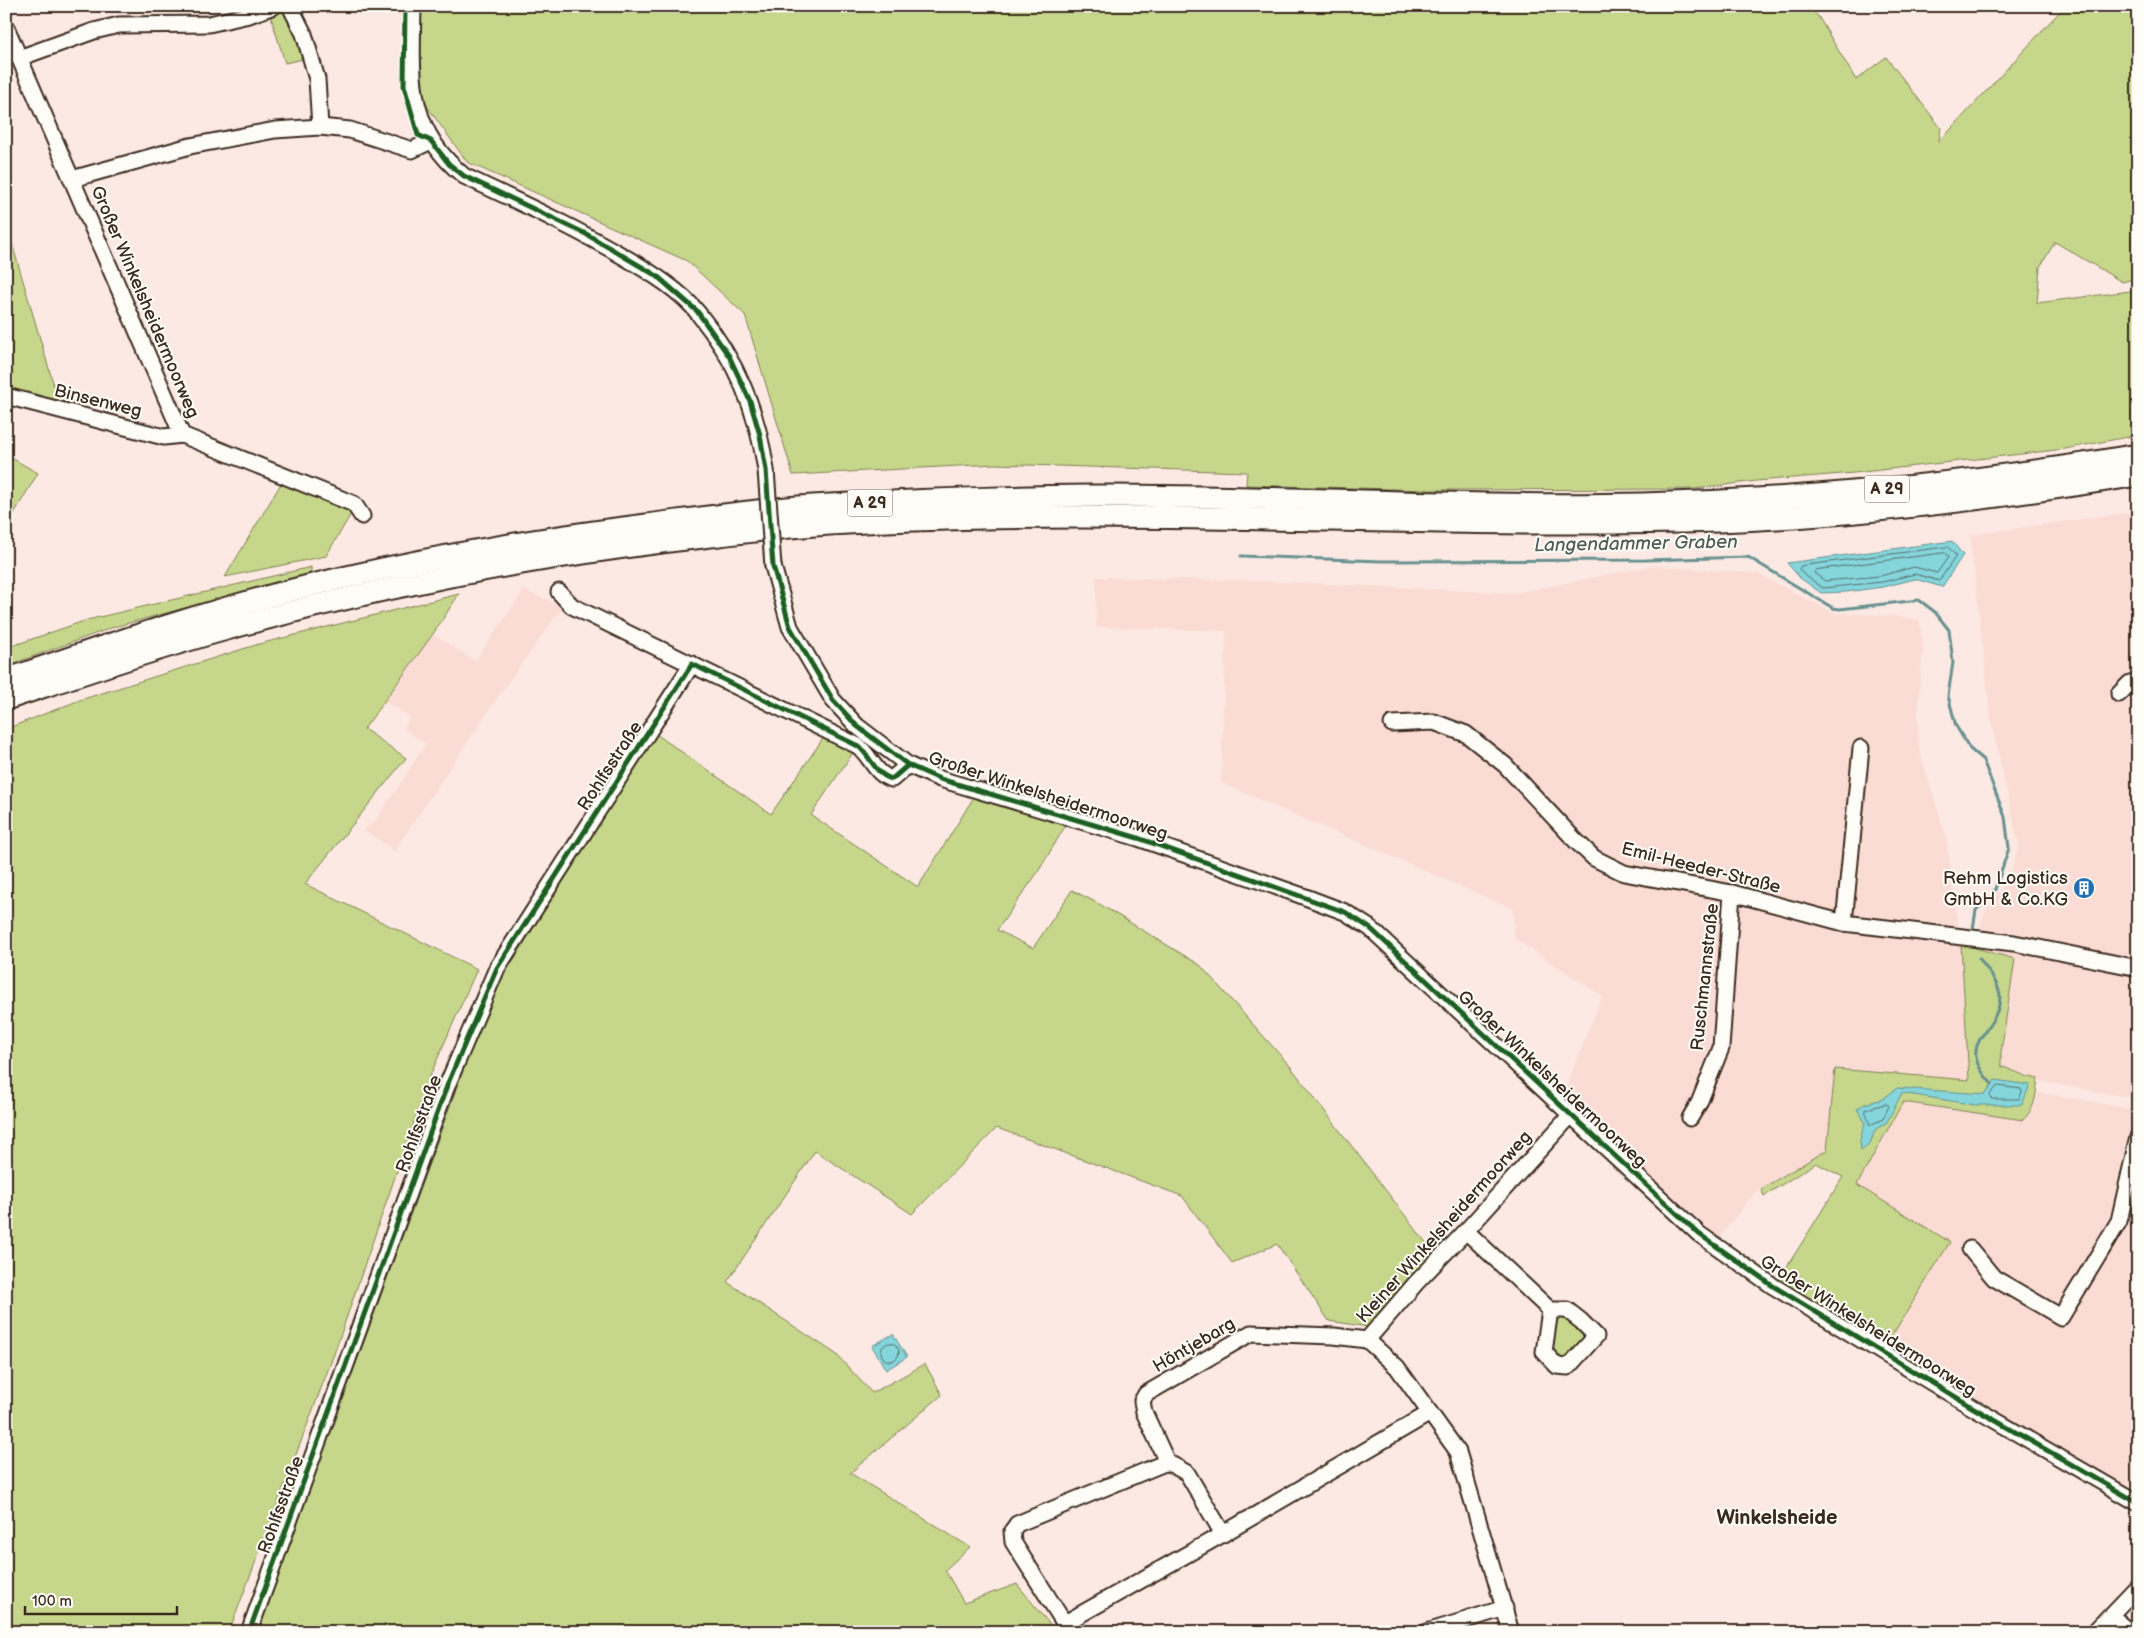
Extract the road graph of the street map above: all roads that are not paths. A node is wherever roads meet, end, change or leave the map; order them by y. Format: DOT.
graph roads {
  1 [pos="274,6"];
  2 [pos="290,6"];
  3 [pos="413,6"];
  4 [pos="6,27"];
  5 [pos="19,58"];
  6 [pos="320,127"];
  7 [pos="431,141"];
  8 [pos="72,179"];
  9 [pos="6,396"];
  10 [pos="182,435"];
  11 [pos="2138,445"];
  12 [pos="2138,455"];
  13 [pos="2018,474"];
  14 [pos="2138,475"];
  15 [pos="362,516"];
  16 [pos="559,592"];
  17 [pos="692,664"];
  18 [pos="6,680"];
  19 [pos="2138,682"];
  20 [pos="2119,694"];
  21 [pos="6,699"];
  22 [pos="1392,724"];
  23 [pos="1861,748"];
  24 [pos="908,765"];
  25 [pos="1732,893"];
  26 [pos="1844,923"];
  27 [pos="2138,968"];
  28 [pos="1570,1116"];
  29 [pos="1690,1118"];
  30 [pos="2138,1137"];
  31 [pos="1466,1231"];
  32 [pos="1970,1249"];
  33 [pos="1550,1310"];
  34 [pos="1367,1340"];
  35 [pos="1430,1413"];
  36 [pos="1167,1462"];
  37 [pos="2138,1503"];
  38 [pos="1223,1534"];
  39 [pos="2138,1586"];
  40 [pos="1505,1608"];
  41 [pos="2111,1616"];
  42 [pos="1068,1627"];
  43 [pos="249,1632"];
  44 [pos="1427,1632"];
  45 [pos="1511,1632"];
  46 [pos="2094,1632"];
  47 [pos="2131,1632"];
  1 -- 5 [label="street"];
  2 -- 6 [label="street"];
  3 -- 7 [label="street"];
  4 -- 5 [label="street, Großer Winkelsheidermoorweg"];
  5 -- 8 [label="street, Großer Winkelsheidermoorweg"];
  6 -- 7 [label="street"];
  6 -- 8 [label="street"];
  7 -- 24 [label="street, Großer Winkelsheidermoorweg, bridge"];
  8 -- 10 [label="street, Großer Winkelsheidermoorweg"];
  9 -- 10 [label="street, Binsenweg"];
  10 -- 15 [label="street, Großer Winkelsheidermoorweg"];
  11 -- 13 [label="highway"];
  12 -- 13 [label="highway, A 29"];
  13 -- 18 [label="highway, A 29"];
  14 -- 21 [label="highway, A 29"];
  16 -- 17 [label="street, Großer Winkelsheidermoorweg"];
  17 -- 24 [label="street, Großer Winkelsheidermoorweg"];
  17 -- 43 [label="street, Rohlfsstraße"];
  19 -- 20 [label="street"];
  22 -- 25 [label="street, Emil-Heeder-Straße"];
  23 -- 26 [label="street"];
  24 -- 28 [label="street, Großer Winkelsheidermoorweg"];
  25 -- 26 [label="street, Emil-Heeder-Straße"];
  25 -- 29 [label="street, Ruschmannstraße"];
  26 -- 27 [label="street, Emil-Heeder-Straße"];
  28 -- 31 [label="street, Kleiner Winkelsheidermoorweg"];
  28 -- 37 [label="street, Großer Winkelsheidermoorweg"];
  30 -- 32 [label="street"];
  31 -- 33 [label="street"];
  31 -- 34 [label="street, Kleiner Winkelsheidermoorweg"];
  34 -- 35 [label="street, Kleiner Winkelsheidermoorweg"];
  34 -- 36 [label="street, Höntjebarg"];
  35 -- 38 [label="street"];
  35 -- 40 [label="street, Kleiner Winkelsheidermoorweg"];
  36 -- 38 [label="street"];
  36 -- 42 [label="street"];
  38 -- 42 [label="street"];
  39 -- 41 [label="street"];
  40 -- 44 [label="street"];
  40 -- 45 [label="street, Kleiner Winkelsheidermoorweg"];
  41 -- 46 [label="street"];
  41 -- 47 [label="street"];
}
